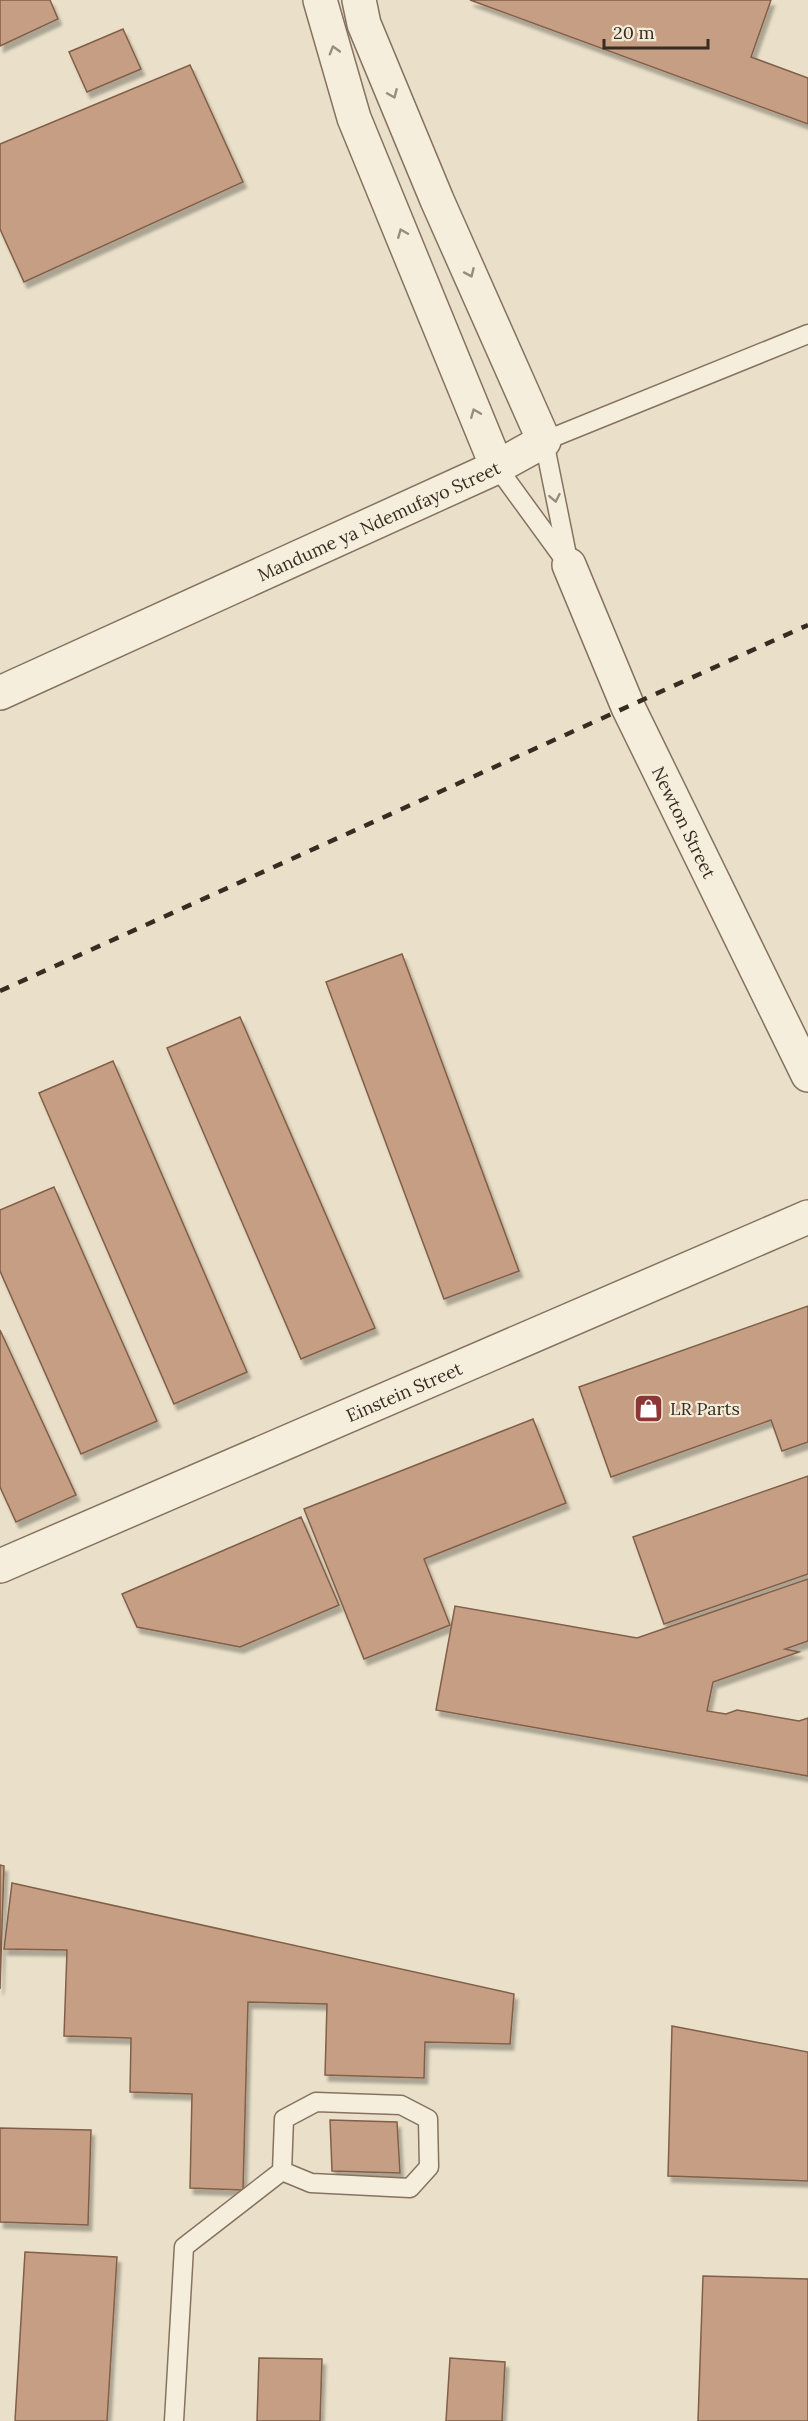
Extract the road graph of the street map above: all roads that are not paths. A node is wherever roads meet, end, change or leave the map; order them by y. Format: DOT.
graph roads {
  1 [pos="320,0"];
  2 [pos="360,0"];
  3 [pos="808,334"];
  4 [pos="544,441"];
  5 [pos="497,467"];
  6 [pos="568,566"];
  7 [pos="0,693"];
  8 [pos="808,1075"];
  9 [pos="808,1216"];
  10 [pos="1,1563"];
  11 [pos="282,2171"];
  12 [pos="174,2421"];
  5 -- 1 [label="street, Mandume ya Ndemufayo Street, one-way"];
  2 -- 4 [label="street, one-way"];
  3 -- 4 [label="lane"];
  4 -- 5 [label="street"];
  4 -- 6 [label="lane, Newton Street, one-way"];
  5 -- 6 [label="lane, Newton Street"];
  5 -- 7 [label="street, Mandume ya Ndemufayo Street"];
  6 -- 8 [label="street, Newton Street"];
  9 -- 10 [label="street, Einstein Street"];
  11 -- 11 [label="lane"];
  11 -- 12 [label="lane"];
}
